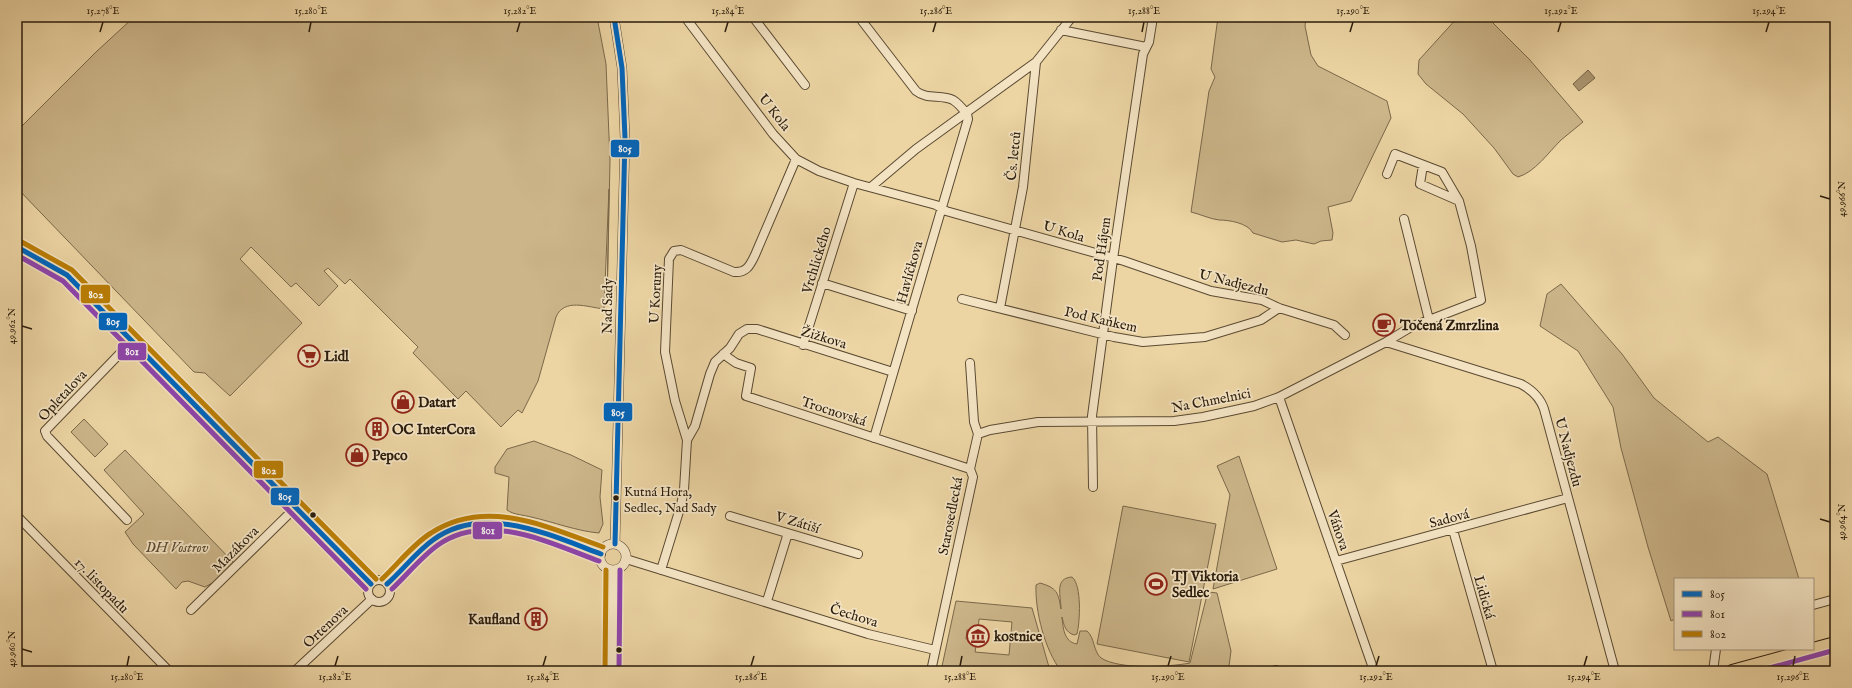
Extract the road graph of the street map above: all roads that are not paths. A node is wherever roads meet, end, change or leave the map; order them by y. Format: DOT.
graph roads {
  1 [pos="614,17"];
  2 [pos="685,17"];
  3 [pos="753,17"];
  4 [pos="859,17"];
  5 [pos="1072,17"];
  6 [pos="1153,17"];
  7 [pos="1061,30"];
  8 [pos="1146,47"];
  9 [pos="1036,62"];
  10 [pos="805,84"];
  11 [pos="966,114"];
  12 [pos="796,159"];
  13 [pos="1423,165"];
  14 [pos="1387,174"];
  15 [pos="854,183"];
  16 [pos="871,187"];
  17 [pos="1459,201"];
  18 [pos="941,208"];
  19 [pos="1404,219"];
  20 [pos="1016,230"];
  21 [pos="17,247"];
  22 [pos="1113,259"];
  23 [pos="822,283"];
  24 [pos="962,299"];
  25 [pos="1000,308"];
  26 [pos="1279,308"];
  27 [pos="912,311"];
  28 [pos="1429,320"];
  29 [pos="748,329"];
  30 [pos="1104,334"];
  31 [pos="1345,335"];
  32 [pos="132,341"];
  33 [pos="1386,342"];
  34 [pos="803,344"];
  35 [pos="723,354"];
  36 [pos="970,363"];
  37 [pos="893,372"];
  38 [pos="1279,397"];
  39 [pos="1093,422"];
  40 [pos="978,434"];
  41 [pos="874,438"];
  42 [pos="687,440"];
  43 [pos="970,469"];
  44 [pos="1093,487"];
  45 [pos="1568,498"];
  46 [pos="296,507"];
  47 [pos="17,516"];
  48 [pos="730,516"];
  49 [pos="127,520"];
  50 [pos="1453,530"];
  51 [pos="788,533"];
  52 [pos="615,544"];
  53 [pos="601,554"];
  54 [pos="858,554"];
  55 [pos="626,559"];
  56 [pos="1336,561"];
  57 [pos="613,570"];
  58 [pos="661,570"];
  59 [pos="371,584"];
  60 [pos="387,584"];
  61 [pos="372,599"];
  62 [pos="1835,599"];
  63 [pos="767,602"];
  64 [pos="1814,605"];
  65 [pos="191,610"];
  66 [pos="1835,644"];
  67 [pos="934,650"];
  68 [pos="1716,650"];
  69 [pos="1761,667"];
  70 [pos="169,671"];
  71 [pos="295,671"];
  72 [pos="612,671"];
  73 [pos="931,671"];
  74 [pos="1374,671"];
  75 [pos="1493,671"];
  76 [pos="1615,671"];
  77 [pos="1713,671"];
  78 [pos="1732,671"];
  1 -- 52 [label="street, Nad Sady"];
  2 -- 12 [label="street, U Kola"];
  3 -- 10 [label="street"];
  4 -- 11 [label="street"];
  5 -- 7 [label="street"];
  6 -- 8 [label="street, Pod Hájem"];
  7 -- 8 [label="street"];
  7 -- 9 [label="street"];
  8 -- 22 [label="street, Pod Hájem"];
  9 -- 11 [label="street"];
  9 -- 20 [label="street, Čs. letců"];
  11 -- 16 [label="street"];
  11 -- 18 [label="street, Havlíčkova"];
  12 -- 15 [label="street, U Kola"];
  12 -- 42 [label="street, U Koruny"];
  13 -- 14 [label="street, Na Chmelnici"];
  13 -- 17 [label="street, Na Chmelnici"];
  13 -- 17 [label="street"];
  15 -- 16 [label="street, U Kola"];
  15 -- 23 [label="street, Vrchlického"];
  16 -- 18 [label="street, U Kola"];
  17 -- 28 [label="street, Na Chmelnici"];
  18 -- 20 [label="street, U Kola"];
  18 -- 27 [label="street, Havlíčkova"];
  19 -- 28 [label="street"];
  20 -- 22 [label="street, U Kola"];
  20 -- 25 [label="street, Čs. letců"];
  21 -- 32 [label="street"];
  22 -- 26 [label="street, U Nadjezdu"];
  22 -- 30 [label="street, Pod Hájem"];
  23 -- 27 [label="street"];
  23 -- 34 [label="street, Vrchlického"];
  24 -- 25 [label="street, Pod Kaňkem"];
  25 -- 30 [label="street, Pod Kaňkem"];
  26 -- 30 [label="street, Pod Kaňkem"];
  26 -- 31 [label="street, U Nadjezdu"];
  27 -- 37 [label="street, Havlíčkova"];
  28 -- 33 [label="street, Na Chmelnici"];
  29 -- 34 [label="street, Žižkova"];
  29 -- 35 [label="street, U Koruny"];
  30 -- 39 [label="street, Pod Hájem"];
  32 -- 46 [label="street"];
  32 -- 49 [label="street, Opletalova"];
  33 -- 38 [label="street, Na Chmelnici"];
  33 -- 45 [label="street, U Nadjezdu"];
  34 -- 37 [label="street, Žižkova"];
  35 -- 41 [label="street, Trocnovská"];
  35 -- 42 [label="street, U Koruny"];
  36 -- 40 [label="street, Starosedlecká"];
  37 -- 41 [label="street, Havlíčkova"];
  38 -- 39 [label="street, Na Chmelnici"];
  38 -- 56 [label="street, Váňova"];
  39 -- 40 [label="street, Na Chmelnici"];
  39 -- 44 [label="street, Pod Hájem"];
  40 -- 43 [label="street, Starosedlecká"];
  41 -- 43 [label="street, Trocnovská"];
  42 -- 58 [label="street, U Koruny"];
  43 -- 67 [label="street, Starosedlecká"];
  45 -- 50 [label="street, Sadová"];
  45 -- 76 [label="street, U Nadjezdu"];
  46 -- 59 [label="street"];
  46 -- 65 [label="street, Mazákova"];
  47 -- 70 [label="street, 17. listopadu"];
  48 -- 51 [label="street, V Zátiší"];
  50 -- 56 [label="street, Sadová"];
  50 -- 75 [label="street, Lidická"];
  51 -- 54 [label="street, V Zátiší"];
  51 -- 63 [label="street"];
  52 -- 53 [label="street"];
  52 -- 55 [label="street"];
  53 -- 57 [label="street"];
  53 -- 60 [label="street"];
  55 -- 57 [label="street"];
  55 -- 58 [label="street, Čechova"];
  56 -- 74 [label="street, Váňova"];
  57 -- 72 [label="street"];
  58 -- 63 [label="street, Čechova"];
  59 -- 60 [label="street"];
  59 -- 61 [label="street"];
  60 -- 61 [label="street"];
  61 -- 71 [label="street, Ortenova"];
  62 -- 64 [label="street"];
  63 -- 67 [label="street, Čechova"];
  66 -- 69 [label="main road"];
  67 -- 73 [label="street, Starosedlecká"];
  68 -- 77 [label="street"];
  69 -- 78 [label="main road"];
}
